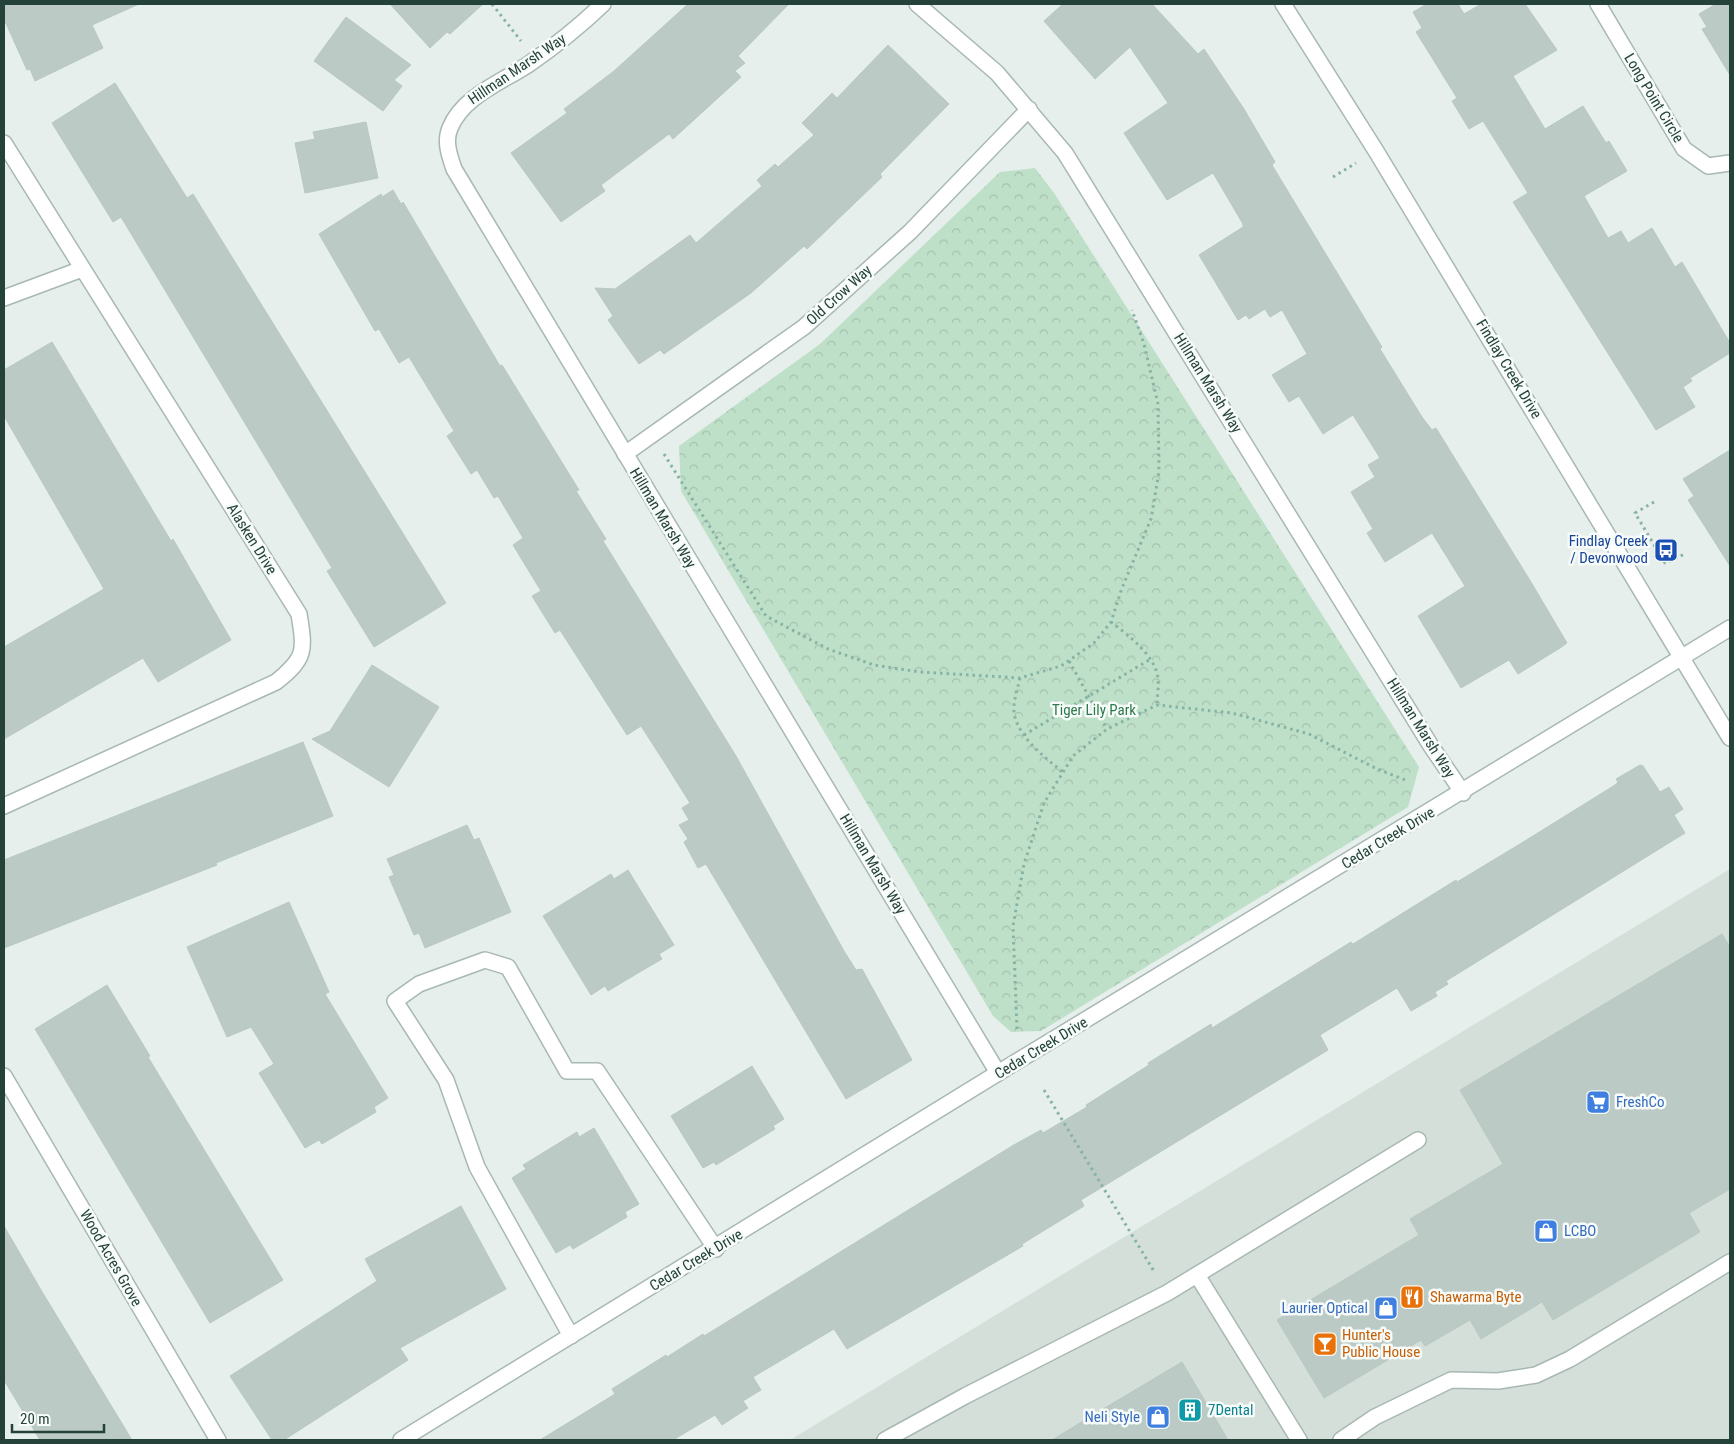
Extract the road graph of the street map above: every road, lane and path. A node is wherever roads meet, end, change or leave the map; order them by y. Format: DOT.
graph roads {
  1 [pos="492,4"];
  2 [pos="603,4"];
  3 [pos="917,4"];
  4 [pos="1598,4"];
  5 [pos="1288,5"];
  6 [pos="535,59"];
  7 [pos="1029,110"];
  8 [pos="4,143"];
  9 [pos="1730,163"];
  10 [pos="82,269"];
  11 [pos="4,298"];
  12 [pos="1131,308"];
  13 [pos="651,435"];
  14 [pos="625,454"];
  15 [pos="1654,502"];
  16 [pos="1685,554"];
  17 [pos="1111,622"];
  18 [pos="1730,628"];
  19 [pos="1682,656"];
  20 [pos="1149,660"];
  21 [pos="1069,661"];
  22 [pos="1020,678"];
  23 [pos="1089,696"];
  24 [pos="1157,705"];
  25 [pos="1107,729"];
  26 [pos="1024,735"];
  27 [pos="1730,738"];
  28 [pos="1063,772"];
  29 [pos="1408,781"];
  30 [pos="1463,793"];
  31 [pos="4,806"];
  32 [pos="1017,1028"];
  33 [pos="998,1073"];
  34 [pos="4,1076"];
  35 [pos="1044,1090"];
  36 [pos="1418,1140"];
  37 [pos="716,1248"];
  38 [pos="1730,1262"];
  39 [pos="1197,1275"];
  40 [pos="1167,1293"];
  41 [pos="571,1336"];
  42 [pos="218,1440"];
  43 [pos="401,1440"];
  44 [pos="885,1440"];
  45 [pos="1299,1440"];
  46 [pos="1341,1440"];
  1 -- 6 [label="path"];
  2 -- 6 [label="street, Hillman Marsh Way"];
  3 -- 7 [label="street, Hillman Marsh Way"];
  4 -- 9 [label="street, Long Point Circle"];
  5 -- 19 [label="street, Findlay Creek Drive"];
  6 -- 14 [label="street, Hillman Marsh Way"];
  7 -- 13 [label="street, Old Crow Way"];
  7 -- 30 [label="street, Hillman Marsh Way"];
  8 -- 10 [label="street, Alasken Drive"];
  10 -- 11 [label="street"];
  10 -- 31 [label="street, Alasken Drive"];
  12 -- 17 [label="path"];
  13 -- 14 [label="street, Old Crow Way"];
  13 -- 22 [label="path"];
  14 -- 33 [label="street, Hillman Marsh Way"];
  15 -- 16 [label="path"];
  17 -- 20 [label="path"];
  17 -- 21 [label="path"];
  18 -- 19 [label="street, Cedar Creek Drive"];
  19 -- 27 [label="street, Findlay Creek Drive"];
  19 -- 30 [label="street, Cedar Creek Drive"];
  20 -- 23 [label="path"];
  20 -- 24 [label="path"];
  21 -- 22 [label="path"];
  21 -- 23 [label="path"];
  22 -- 26 [label="path"];
  23 -- 25 [label="path"];
  23 -- 26 [label="path"];
  24 -- 25 [label="path"];
  24 -- 29 [label="path"];
  25 -- 28 [label="path"];
  26 -- 28 [label="path"];
  28 -- 32 [label="path"];
  30 -- 33 [label="street, Cedar Creek Drive"];
  33 -- 37 [label="street, Cedar Creek Drive"];
  34 -- 42 [label="street, Wood Acres Grove"];
  35 -- 40 [label="path"];
  36 -- 39 [label="street"];
  37 -- 41 [label="street, Cedar Creek Drive"];
  37 -- 41 [label="street"];
  38 -- 46 [label="street"];
  39 -- 40 [label="street"];
  39 -- 45 [label="street"];
  40 -- 44 [label="street"];
  41 -- 43 [label="street, Cedar Creek Drive"];
}
